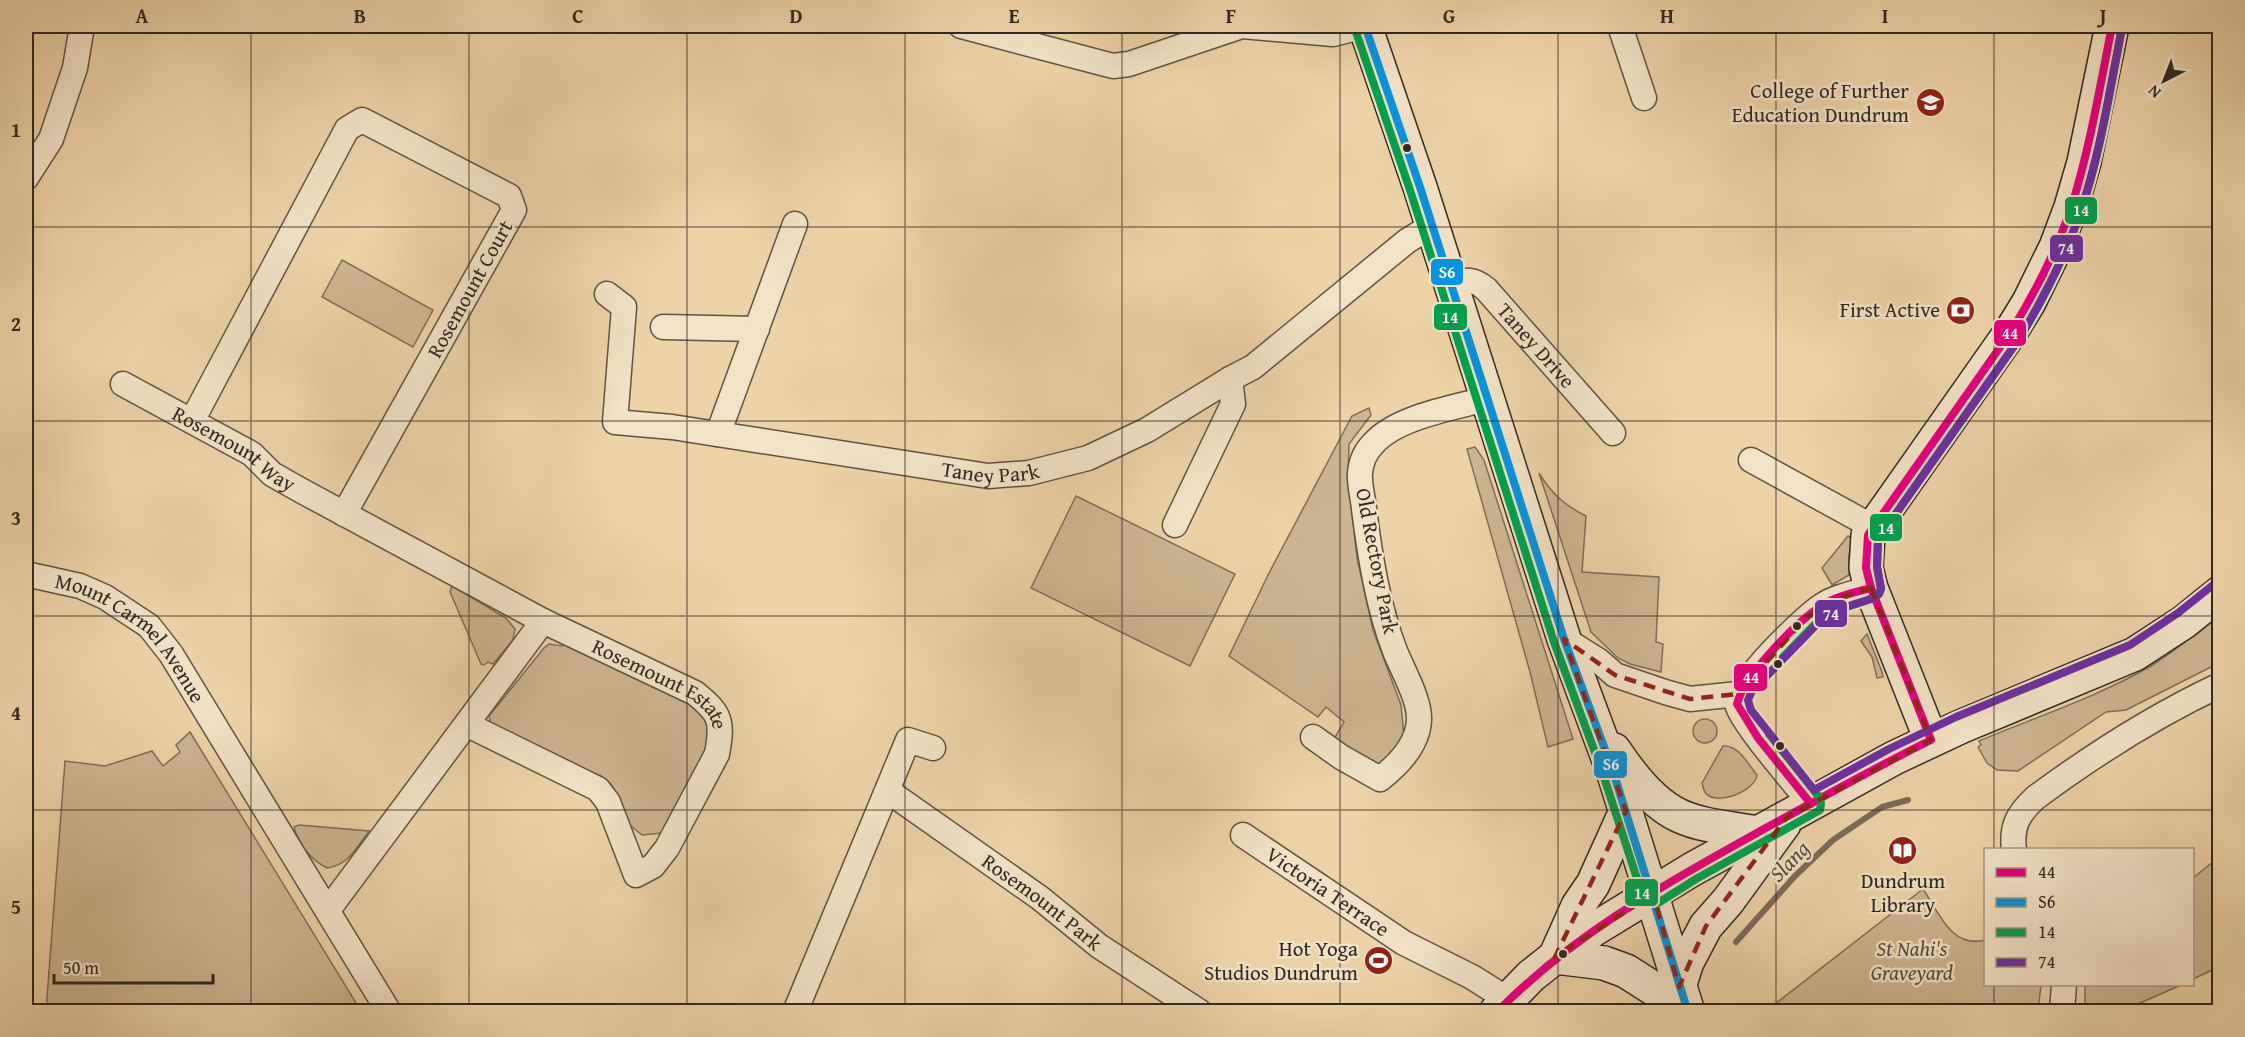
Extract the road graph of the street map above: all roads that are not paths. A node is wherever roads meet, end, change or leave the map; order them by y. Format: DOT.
graph roads {
  1 [pos="82,26"];
  2 [pos="961,26"];
  3 [pos="1365,26"];
  4 [pos="1620,26"];
  5 [pos="2112,26"];
  6 [pos="1644,98"];
  7 [pos="26,178"];
  8 [pos="795,224"];
  9 [pos="1431,226"];
  10 [pos="1450,284"];
  11 [pos="607,294"];
  12 [pos="663,327"];
  13 [pos="757,329"];
  14 [pos="1230,379"];
  15 [pos="123,384"];
  16 [pos="1486,399"];
  17 [pos="192,421"];
  18 [pos="1613,433"];
  19 [pos="718,434"];
  20 [pos="1751,460"];
  21 [pos="344,514"];
  22 [pos="1175,525"];
  23 [pos="1873,527"];
  24 [pos="26,574"];
  25 [pos="1871,588"];
  26 [pos="2220,592"];
  27 [pos="543,621"];
  28 [pos="1564,639"];
  29 [pos="2220,685"];
  30 [pos="1738,694"];
  31 [pos="1592,716"];
  32 [pos="468,725"];
  33 [pos="1313,737"];
  34 [pos="1931,740"];
  35 [pos="933,748"];
  36 [pos="888,791"];
  37 [pos="1799,810"];
  38 [pos="1626,811"];
  39 [pos="1758,833"];
  40 [pos="1242,835"];
  41 [pos="2014,848"];
  42 [pos="1653,894"];
  43 [pos="328,910"];
  44 [pos="1555,957"];
  45 [pos="2064,986"];
  46 [pos="1685,1003"];
  47 [pos="1501,1005"];
  48 [pos="389,1011"];
  49 [pos="795,1011"];
  50 [pos="1200,1011"];
  51 [pos="2062,1011"];
  1 -- 7 [label="street"];
  2 -- 3 [label="street"];
  3 -- 9 [label="main road"];
  4 -- 6 [label="street"];
  5 -- 23 [label="main road"];
  8 -- 13 [label="street"];
  9 -- 10 [label="main road"];
  9 -- 14 [label="street, Taney Park"];
  10 -- 16 [label="main road"];
  10 -- 18 [label="street, Taney Drive"];
  11 -- 19 [label="street, Taney Park"];
  12 -- 13 [label="street"];
  13 -- 19 [label="street"];
  14 -- 19 [label="street, Taney Park"];
  14 -- 22 [label="street"];
  15 -- 17 [label="street, Rosemount Way"];
  16 -- 28 [label="main road"];
  16 -- 33 [label="street, Old Rectory Park"];
  17 -- 21 [label="street, Rosemount Way"];
  17 -- 21 [label="street, Rosemount Court"];
  20 -- 23 [label="street"];
  21 -- 27 [label="street, Rosemount Estate"];
  23 -- 25 [label="main road"];
  24 -- 43 [label="street, Mount Carmel Avenue"];
  25 -- 30 [label="street"];
  25 -- 34 [label="main road"];
  26 -- 34 [label="main road"];
  27 -- 32 [label="street"];
  27 -- 32 [label="street, Rosemount Estate"];
  28 -- 30 [label="street"];
  28 -- 31 [label="main road"];
  29 -- 41 [label="street"];
  30 -- 37 [label="street"];
  31 -- 38 [label="main road"];
  31 -- 39 [label="main road"];
  32 -- 43 [label="street"];
  34 -- 37 [label="main road"];
  35 -- 36 [label="street"];
  36 -- 49 [label="street"];
  36 -- 50 [label="street, Rosemount Park"];
  37 -- 39 [label="main road"];
  37 -- 46 [label="main road"];
  38 -- 42 [label="main road"];
  38 -- 44 [label="main road"];
  39 -- 42 [label="main road"];
  40 -- 47 [label="street, Victoria Terrace"];
  42 -- 44 [label="main road"];
  42 -- 46 [label="main road"];
  43 -- 48 [label="street"];
  44 -- 46 [label="main road"];
  44 -- 47 [label="main road"];
  45 -- 51 [label="street"];
}
